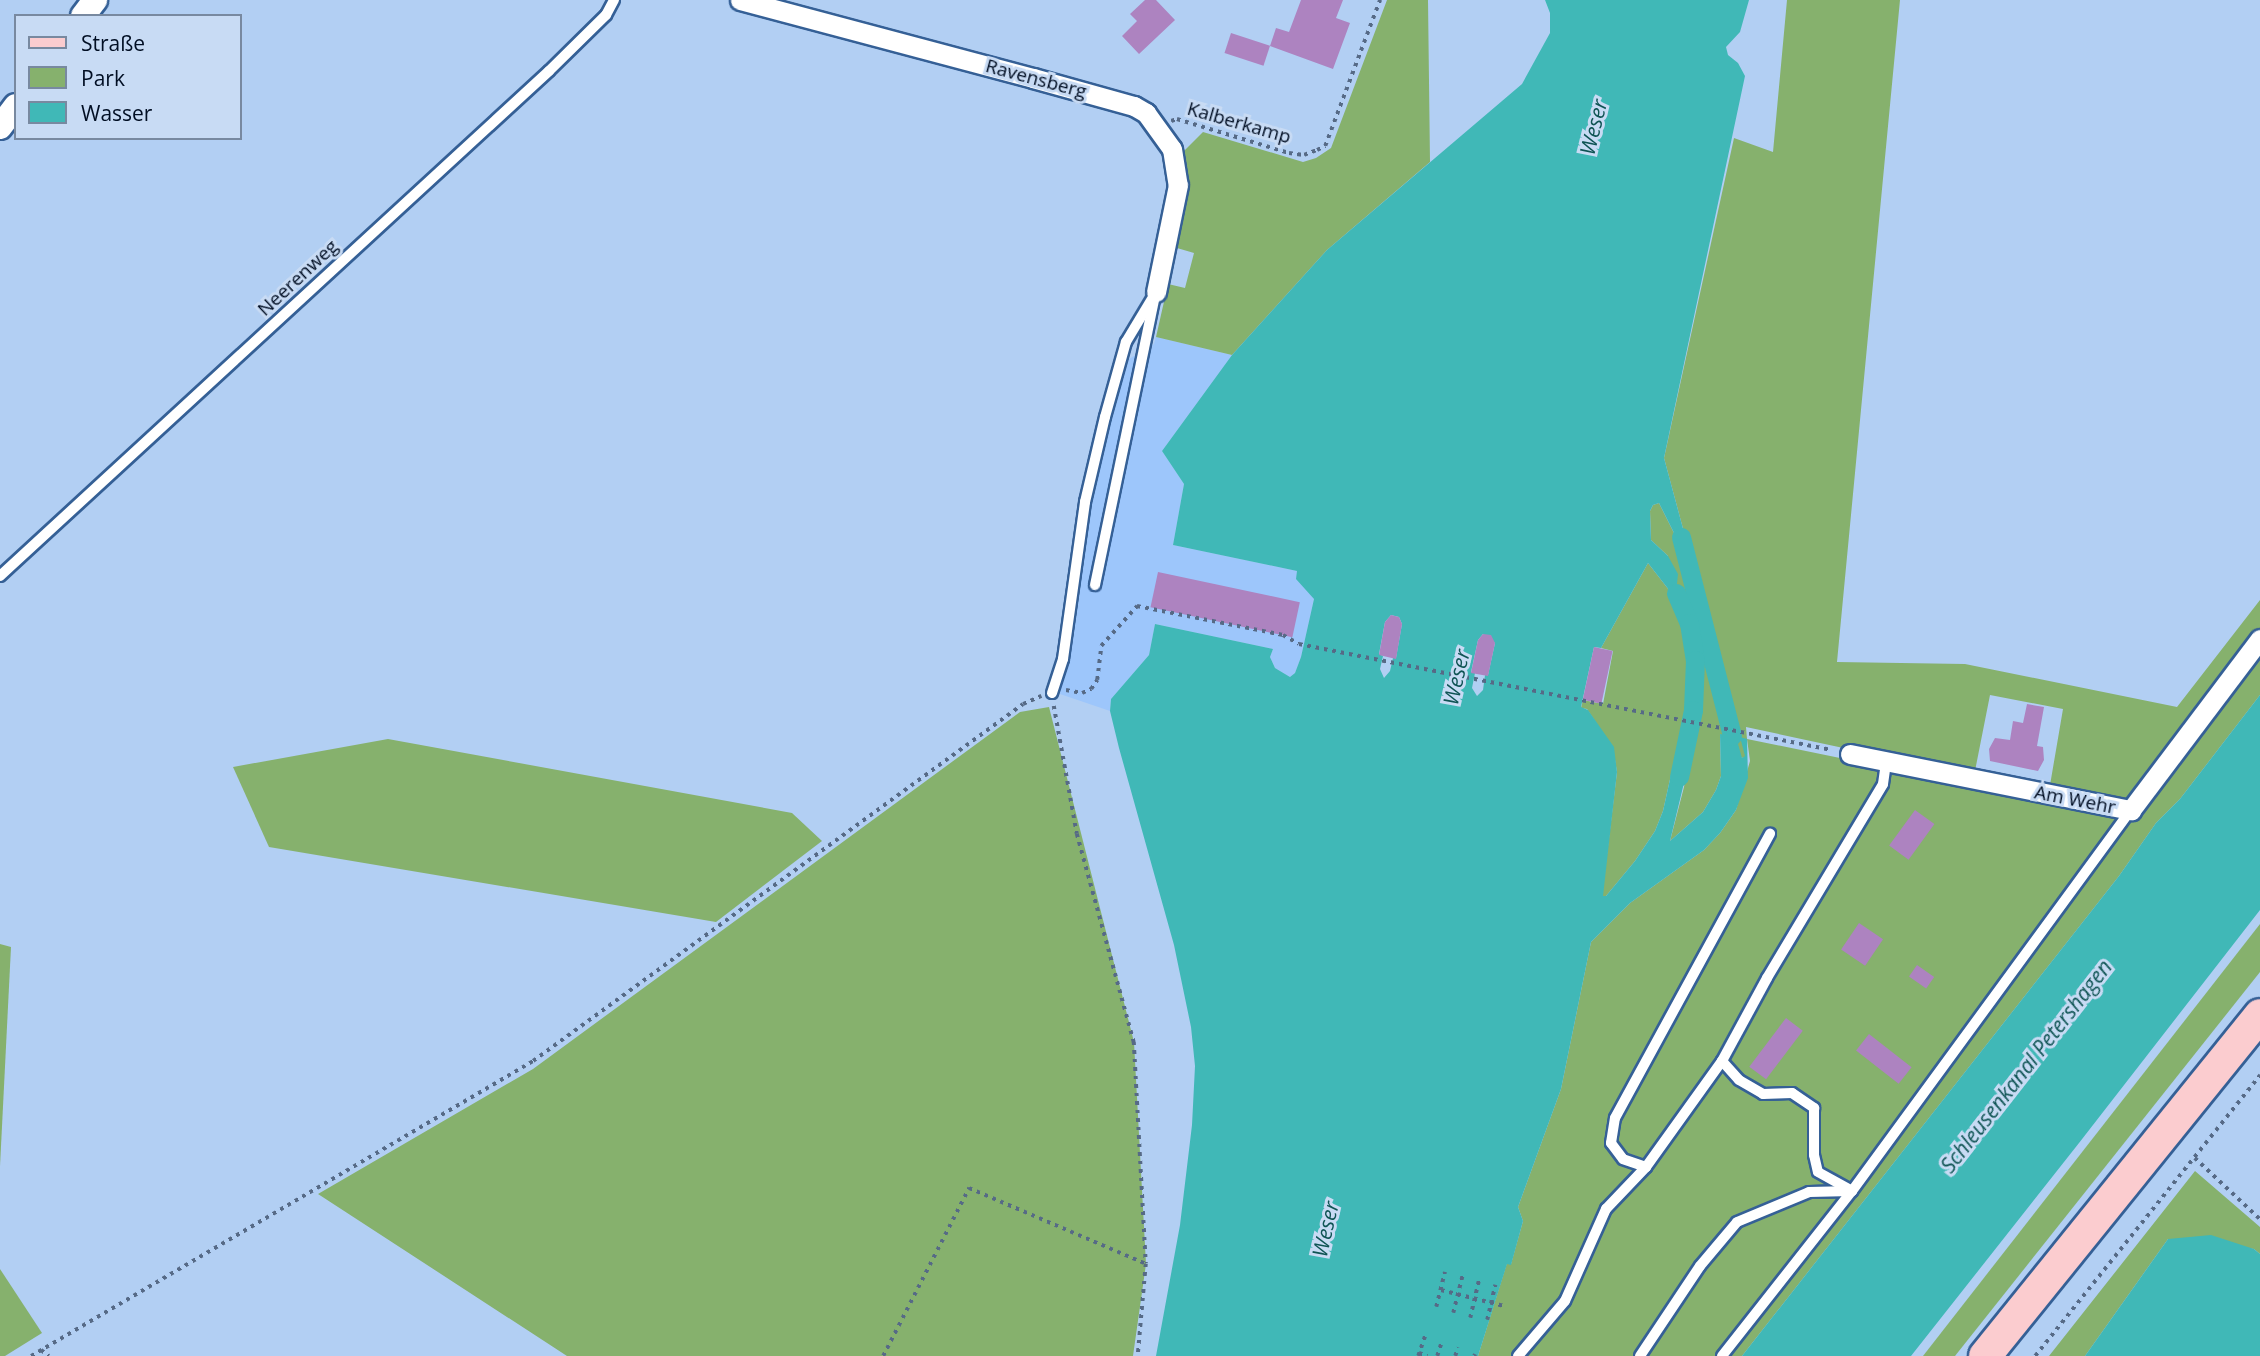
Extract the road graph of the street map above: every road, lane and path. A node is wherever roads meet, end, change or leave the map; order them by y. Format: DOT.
graph roads {
  1 [pos="614,0"];
  2 [pos="740,0"];
  3 [pos="1380,0"];
  4 [pos="14,109"];
  5 [pos="1156,124"];
  6 [pos="0,127"];
  7 [pos="1156,292"];
  8 [pos="0,576"];
  9 [pos="1096,585"];
  10 [pos="2260,639"];
  11 [pos="1052,694"];
  12 [pos="1850,754"];
  13 [pos="1886,762"];
  14 [pos="2131,810"];
  15 [pos="1770,834"];
  16 [pos="2260,1015"];
  17 [pos="1722,1061"];
  18 [pos="2260,1075"];
  19 [pos="2194,1158"];
  20 [pos="1646,1167"];
  21 [pos="1853,1191"];
  22 [pos="2260,1219"];
  23 [pos="1146,1264"];
  24 [pos="1445,1272"];
  25 [pos="1462,1276"];
  26 [pos="1479,1280"];
  27 [pos="1496,1285"];
  28 [pos="1441,1290"];
  29 [pos="1458,1294"];
  30 [pos="1474,1298"];
  31 [pos="1491,1303"];
  32 [pos="1504,1306"];
  33 [pos="1436,1307"];
  34 [pos="1453,1312"];
  35 [pos="1469,1318"];
  36 [pos="1487,1320"];
  37 [pos="1425,1336"];
  38 [pos="1442,1341"];
  39 [pos="1458,1347"];
  40 [pos="41,1350"];
  41 [pos="1419,1355"];
  42 [pos="31,1356"];
  43 [pos="49,1356"];
  44 [pos="883,1356"];
  45 [pos="1138,1356"];
  46 [pos="1427,1356"];
  47 [pos="1437,1356"];
  48 [pos="1455,1356"];
  49 [pos="1518,1356"];
  50 [pos="1640,1356"];
  51 [pos="1722,1356"];
  52 [pos="1985,1356"];
  53 [pos="2035,1356"];
  1 -- 8 [label="lane, Neerenweg"];
  2 -- 5 [label="street, Ravensberg"];
  3 -- 5 [label="path, Kalberkamp"];
  4 -- 6 [label="street"];
  5 -- 7 [label="street, Ravensberg"];
  7 -- 9 [label="lane"];
  7 -- 11 [label="lane"];
  10 -- 14 [label="street, Am Wehr"];
  11 -- 12 [label="path"];
  11 -- 23 [label="path"];
  11 -- 40 [label="path"];
  12 -- 13 [label="street, Am Wehr"];
  13 -- 14 [label="street, Am Wehr"];
  13 -- 17 [label="lane"];
  14 -- 21 [label="lane"];
  15 -- 20 [label="lane"];
  16 -- 52 [label="main road"];
  17 -- 20 [label="lane"];
  17 -- 21 [label="lane"];
  18 -- 19 [label="path"];
  19 -- 22 [label="path"];
  19 -- 53 [label="path"];
  20 -- 49 [label="lane"];
  21 -- 50 [label="lane"];
  21 -- 51 [label="lane"];
  23 -- 44 [label="path"];
  23 -- 45 [label="path"];
  24 -- 28 [label="path"];
  25 -- 29 [label="path"];
  26 -- 30 [label="path"];
  27 -- 31 [label="path"];
  28 -- 29 [label="path"];
  28 -- 33 [label="path"];
  29 -- 30 [label="path"];
  29 -- 34 [label="path"];
  30 -- 31 [label="path"];
  30 -- 35 [label="path"];
  31 -- 32 [label="path"];
  31 -- 36 [label="path"];
  37 -- 41 [label="path"];
  38 -- 47 [label="path"];
  39 -- 48 [label="path"];
  40 -- 42 [label="path"];
  40 -- 43 [label="path"];
  41 -- 46 [label="path"];
}
